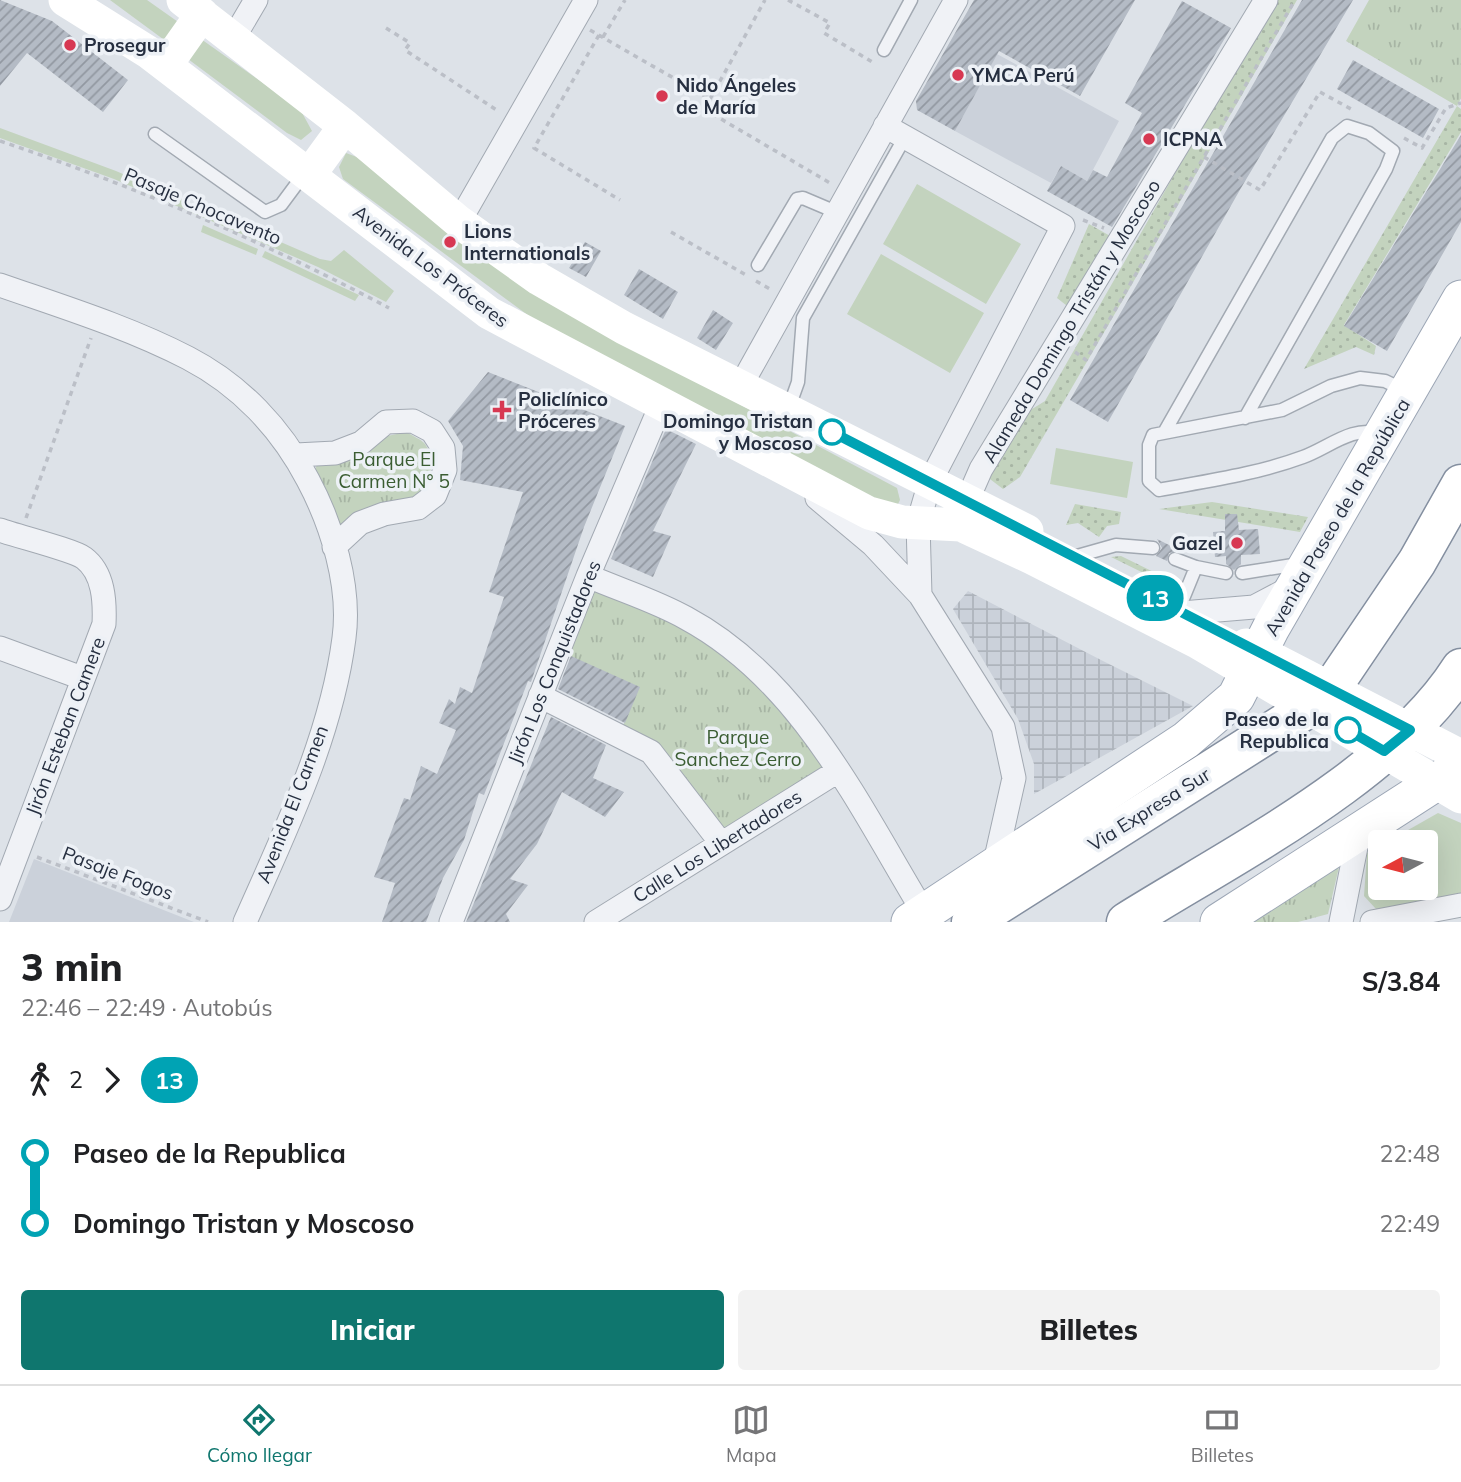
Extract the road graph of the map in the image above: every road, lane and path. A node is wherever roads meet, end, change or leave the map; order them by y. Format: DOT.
graph roads {
  1 [pos="65,0"];
  2 [pos="256,0"];
  3 [pos="586,0"];
  4 [pos="625,0"];
  5 [pos="765,0"];
  6 [pos="789,0"];
  7 [pos="911,0"];
  8 [pos="956,0"];
  9 [pos="1266,0"];
  10 [pos="1295,0"];
  11 [pos="192,7"];
  12 [pos="573,21"];
  13 [pos="386,28"];
  14 [pos="601,36"];
  15 [pos="233,39"];
  16 [pos="884,50"];
  17 [pos="166,65"];
  18 [pos="908,83"];
  19 [pos="710,99"];
  20 [pos="515,121"];
  21 [pos="885,125"];
  22 [pos="345,126"];
  23 [pos="155,134"];
  24 [pos="905,137"];
  25 [pos="0,141"];
  26 [pos="308,172"];
  27 [pos="620,200"];
  28 [pos="842,203"];
  29 [pos="459,222"];
  30 [pos="1063,226"];
  31 [pos="671,232"];
  32 [pos="1122,237"];
  33 [pos="758,265"];
  34 [pos="0,285"];
  35 [pos="787,299"];
  36 [pos="1461,299"];
  37 [pos="389,308"];
  38 [pos="97,320"];
  39 [pos="1059,341"];
  40 [pos="740,387"];
  41 [pos="1409,392"];
  42 [pos="661,405"];
  43 [pos="788,411"];
  44 [pos="1245,418"];
  45 [pos="1165,431"];
  46 [pos="1384,436"];
  47 [pos="296,455"];
  48 [pos="785,472"];
  49 [pos="930,482"];
  50 [pos="1461,484"];
  51 [pos="967,501"];
  52 [pos="918,523"];
  53 [pos="10,533"];
  54 [pos="334,547"];
  55 [pos="1153,548"];
  56 [pos="1077,556"];
  57 [pos="1175,559"];
  58 [pos="1196,567"];
  59 [pos="1304,572"];
  60 [pos="1226,573"];
  61 [pos="1242,573"];
  62 [pos="588,576"];
  63 [pos="920,594"];
  64 [pos="1180,612"];
  65 [pos="0,648"];
  66 [pos="1256,663"];
  67 [pos="1461,668"];
  68 [pos="82,678"];
  69 [pos="540,696"];
  70 [pos="1321,698"];
  71 [pos="1397,740"];
  72 [pos="1461,756"];
  73 [pos="838,771"];
  74 [pos="1453,782"];
  75 [pos="1359,832"];
  76 [pos="721,844"];
  77 [pos="18,850"];
  78 [pos="994,867"];
  79 [pos="0,899"];
  80 [pos="1461,905"];
  81 [pos="1434,916"];
  82 [pos="917,918"];
  83 [pos="208,922"];
  84 [pos="245,922"];
  85 [pos="451,922"];
  86 [pos="596,922"];
  87 [pos="971,922"];
  88 [pos="1126,922"];
  89 [pos="1219,922"];
  90 [pos="1341,922"];
  91 [pos="1372,922"];
  1 -- 17 [label="main road, Avenida Los Próceres"];
  2 -- 15 [label="street"];
  3 -- 12 [label="street"];
  4 -- 14 [label="path"];
  5 -- 19 [label="path"];
  6 -- 18 [label="path"];
  7 -- 16 [label="lane"];
  8 -- 18 [label="street"];
  9 -- 32 [label="street, Alameda Domingo Tristán y Moscoso"];
  10 -- 39 [label="path"];
  11 -- 15 [label="main road, Avenida Los Próceres"];
  11 -- 17 [label="main road"];
  12 -- 14 [label="path"];
  12 -- 20 [label="street"];
  13 -- 20 [label="path"];
  14 -- 19 [label="path"];
  14 -- 27 [label="path"];
  15 -- 22 [label="main road, Avenida Los Próceres"];
  17 -- 26 [label="main road, Avenida Los Próceres"];
  18 -- 21 [label="street"];
  19 -- 28 [label="path"];
  20 -- 29 [label="street"];
  21 -- 24 [label="street"];
  21 -- 28 [label="street"];
  22 -- 26 [label="main road"];
  22 -- 29 [label="main road, Avenida Los Próceres"];
  23 -- 26 [label="lane"];
  24 -- 30 [label="street"];
  24 -- 43 [label="lane"];
  25 -- 37 [label="path, Pasaje Chocavento"];
  26 -- 42 [label="main road, Avenida Los Próceres"];
  28 -- 33 [label="lane"];
  28 -- 35 [label="street"];
  29 -- 40 [label="main road, Avenida Los Próceres"];
  30 -- 32 [label="path"];
  30 -- 49 [label="street"];
  31 -- 35 [label="path"];
  32 -- 39 [label="street, Alameda Domingo Tristán y Moscoso"];
  34 -- 38 [label="street, Avenida El Carmen"];
  35 -- 40 [label="street"];
  36 -- 41 [label="main road, Avenida Paseo de la República"];
  38 -- 47 [label="street, Avenida El Carmen"];
  38 -- 53 [label="path"];
  39 -- 51 [label="street, Alameda Domingo Tristán y Moscoso"];
  40 -- 43 [label="main road, Avenida Los Próceres"];
  41 -- 44 [label="lane"];
  41 -- 46 [label="main road, Avenida Paseo de la República"];
  42 -- 48 [label="main road, Avenida Los Próceres"];
  42 -- 62 [label="street, Jirón Los Conquistadores"];
  43 -- 49 [label="main road, Avenida Los Próceres"];
  44 -- 45 [label="lane"];
  44 -- 45 [label="lane"];
  45 -- 46 [label="lane"];
  46 -- 59 [label="main road, Avenida Paseo de la República"];
  47 -- 54 [label="street, Avenida El Carmen"];
  47 -- 54 [label="street"];
  48 -- 52 [label="main road, Avenida Los Próceres"];
  48 -- 63 [label="street"];
  49 -- 51 [label="main road, Avenida Los Próceres"];
  49 -- 52 [label="street"];
  50 -- 70 [label="highway, Via Expresa Sur"];
  51 -- 56 [label="main road, Avenida Los Próceres"];
  52 -- 63 [label="street"];
  52 -- 66 [label="main road, Avenida Los Próceres"];
  53 -- 68 [label="street, Jirón Esteban Camere"];
  54 -- 84 [label="street, Avenida El Carmen"];
  55 -- 56 [label="lane"];
  56 -- 64 [label="main road, Avenida Los Próceres"];
  57 -- 58 [label="lane"];
  58 -- 60 [label="lane"];
  58 -- 64 [label="lane"];
  59 -- 61 [label="lane"];
  59 -- 64 [label="street"];
  59 -- 66 [label="main road, Avenida Paseo de la República"];
  62 -- 69 [label="street, Jirón Los Conquistadores"];
  62 -- 73 [label="street"];
  63 -- 78 [label="street"];
  64 -- 66 [label="main road, Avenida Los Próceres"];
  65 -- 68 [label="street"];
  66 -- 70 [label="main road, Avenida Los Próceres"];
  66 -- 78 [label="main road, Avenida Paseo de la República"];
  67 -- 71 [label="highway"];
  68 -- 77 [label="street, Jirón Esteban Camere"];
  69 -- 76 [label="street"];
  69 -- 85 [label="street, Jirón Los Conquistadores"];
  70 -- 71 [label="main road, Avenida Los Próceres"];
  70 -- 87 [label="highway, Via Expresa Sur"];
  71 -- 72 [label="main road, Avenida Los Próceres"];
  71 -- 74 [label="main road, Avenida Los Próceres"];
  71 -- 88 [label="highway"];
  73 -- 76 [label="street, Calle Los Libertadores"];
  73 -- 82 [label="street"];
  74 -- 75 [label="main road"];
  75 -- 89 [label="main road"];
  75 -- 90 [label="street"];
  76 -- 86 [label="street, Calle Los Libertadores"];
  77 -- 79 [label="street, Jirón Esteban Camere"];
  77 -- 83 [label="path, Pasaje Fogos"];
  78 -- 82 [label="main road, Avenida Paseo de la República"];
  80 -- 81 [label="street"];
  81 -- 91 [label="street"];
}
